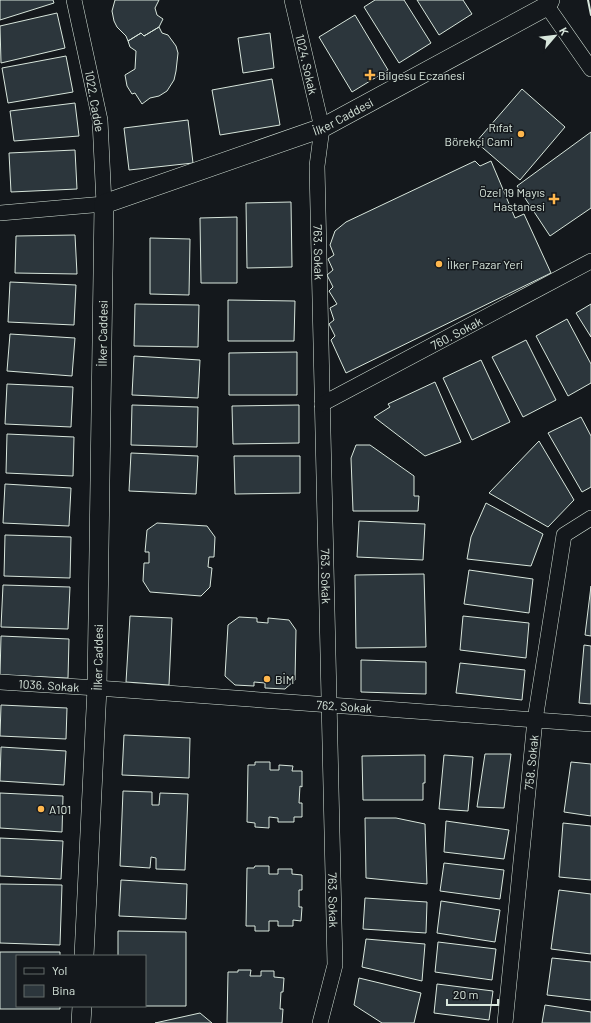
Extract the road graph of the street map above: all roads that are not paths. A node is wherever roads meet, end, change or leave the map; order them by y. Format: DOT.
graph roads {
  1 [pos="74,0"];
  2 [pos="292,0"];
  3 [pos="548,3"];
  4 [pos="591,69"];
  5 [pos="322,128"];
  6 [pos="104,204"];
  7 [pos="0,213"];
  8 [pos="591,261"];
  9 [pos="322,404"];
  10 [pos="591,518"];
  11 [pos="0,682"];
  12 [pos="97,688"];
  13 [pos="329,705"];
  14 [pos="535,720"];
  15 [pos="591,724"];
  16 [pos="84,955"];
  17 [pos="82,1007"];
  18 [pos="325,1020"];
  19 [pos="81,1023"];
  20 [pos="505,1023"];
  1 -- 6 [label="street, 1022. Cadde"];
  2 -- 5 [label="street, 1024. Sokak"];
  3 -- 4 [label="street"];
  3 -- 5 [label="street, İlker Caddesi"];
  5 -- 6 [label="street, İlker Caddesi"];
  5 -- 9 [label="street, 763. Sokak"];
  6 -- 7 [label="street"];
  6 -- 12 [label="street, İlker Caddesi"];
  8 -- 9 [label="street, 760. Sokak"];
  9 -- 13 [label="street, 763. Sokak"];
  10 -- 14 [label="street, 758. Sokak"];
  11 -- 12 [label="street, 1036. Sokak"];
  12 -- 13 [label="street, 762. Sokak"];
  12 -- 16 [label="street, İlker Caddesi"];
  13 -- 14 [label="street, 762. Sokak"];
  13 -- 18 [label="street, 763. Sokak"];
  14 -- 15 [label="street, 762. Sokak"];
  14 -- 20 [label="street, 758. Sokak"];
  17 -- 19 [label="street"];
}
